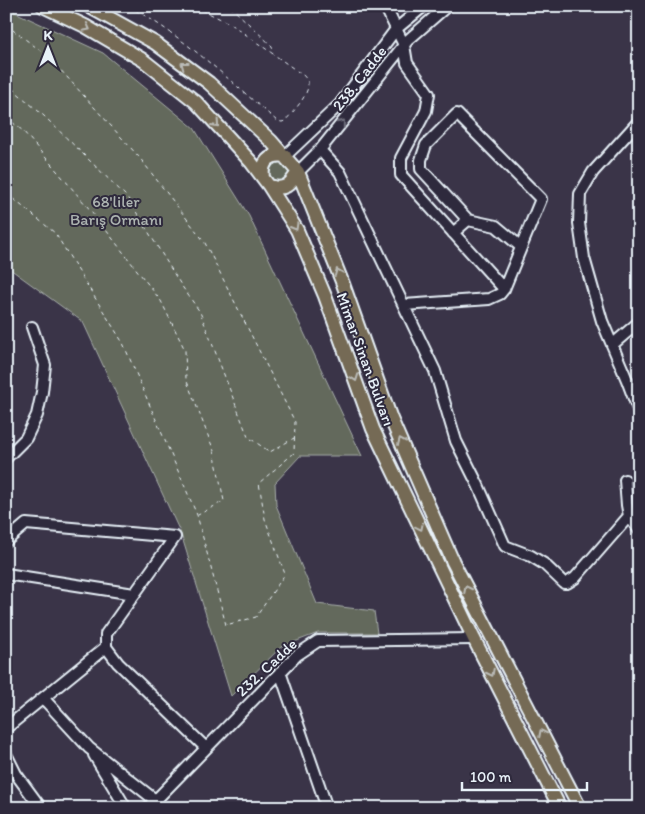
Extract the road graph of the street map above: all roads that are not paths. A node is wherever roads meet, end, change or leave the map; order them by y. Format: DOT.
graph roads {
  1 [pos="43,6"];
  2 [pos="88,6"];
  3 [pos="384,6"];
  4 [pos="424,6"];
  5 [pos="446,6"];
  6 [pos="396,29"];
  7 [pos="404,45"];
  8 [pos="639,121"];
  9 [pos="320,150"];
  10 [pos="285,156"];
  11 [pos="298,172"];
  12 [pos="266,182"];
  13 [pos="468,220"];
  14 [pos="453,233"];
  15 [pos="521,247"];
  16 [pos="504,289"];
  17 [pos="404,305"];
  18 [pos="639,322"];
  19 [pos="32,328"];
  20 [pos="612,345"];
  21 [pos="639,412"];
  22 [pos="6,458"];
  23 [pos="625,480"];
  24 [pos="629,516"];
  25 [pos="639,530"];
  26 [pos="6,541"];
  27 [pos="6,574"];
  28 [pos="134,594"];
  29 [pos="474,639"];
  30 [pos="106,647"];
  31 [pos="280,672"];
  32 [pos="43,698"];
  33 [pos="6,728"];
  34 [pos="89,748"];
  35 [pos="206,748"];
  36 [pos="6,754"];
  37 [pos="151,804"];
  38 [pos="42,808"];
  39 [pos="126,808"];
  40 [pos="327,808"];
  41 [pos="560,808"];
  42 [pos="580,808"];
  1 -- 12 [label="main road, Mimar Sinan Bulvarı, one-way"];
  10 -- 2 [label="main road, Mimar Sinan Bulvarı, one-way"];
  3 -- 6 [label="street"];
  4 -- 6 [label="street, 238. Cadde"];
  5 -- 7 [label="street, 238. Cadde"];
  6 -- 7 [label="street"];
  6 -- 10 [label="street, 238. Cadde"];
  9 -- 7 [label="street, 238. Cadde, one-way"];
  7 -- 14 [label="street"];
  8 -- 20 [label="street"];
  9 -- 11 [label="street, 238. Cadde"];
  9 -- 17 [label="street"];
  10 -- 11 [label="main road, Mimar Sinan Bulvarı"];
  10 -- 12 [label="main road"];
  11 -- 12 [label="main road"];
  42 -- 11 [label="main road, Mimar Sinan Bulvarı, one-way"];
  12 -- 29 [label="main road, Mimar Sinan Bulvarı, one-way"];
  13 -- 14 [label="street"];
  13 -- 15 [label="street"];
  13 -- 15 [label="street"];
  14 -- 16 [label="street"];
  15 -- 16 [label="street"];
  16 -- 17 [label="street"];
  17 -- 24 [label="street"];
  18 -- 20 [label="street"];
  19 -- 22 [label="street"];
  20 -- 21 [label="street"];
  23 -- 24 [label="street"];
  24 -- 25 [label="street"];
  26 -- 28 [label="street"];
  27 -- 28 [label="street"];
  28 -- 30 [label="street"];
  29 -- 31 [label="street, 232. Cadde"];
  29 -- 41 [label="main road, Mimar Sinan Bulvarı, one-way"];
  30 -- 32 [label="street"];
  30 -- 35 [label="street"];
  31 -- 35 [label="street, 232. Cadde"];
  31 -- 40 [label="street"];
  32 -- 33 [label="street"];
  32 -- 34 [label="street"];
  34 -- 37 [label="street"];
  34 -- 39 [label="street"];
  35 -- 37 [label="street, 232. Cadde"];
  36 -- 38 [label="street"];
}
